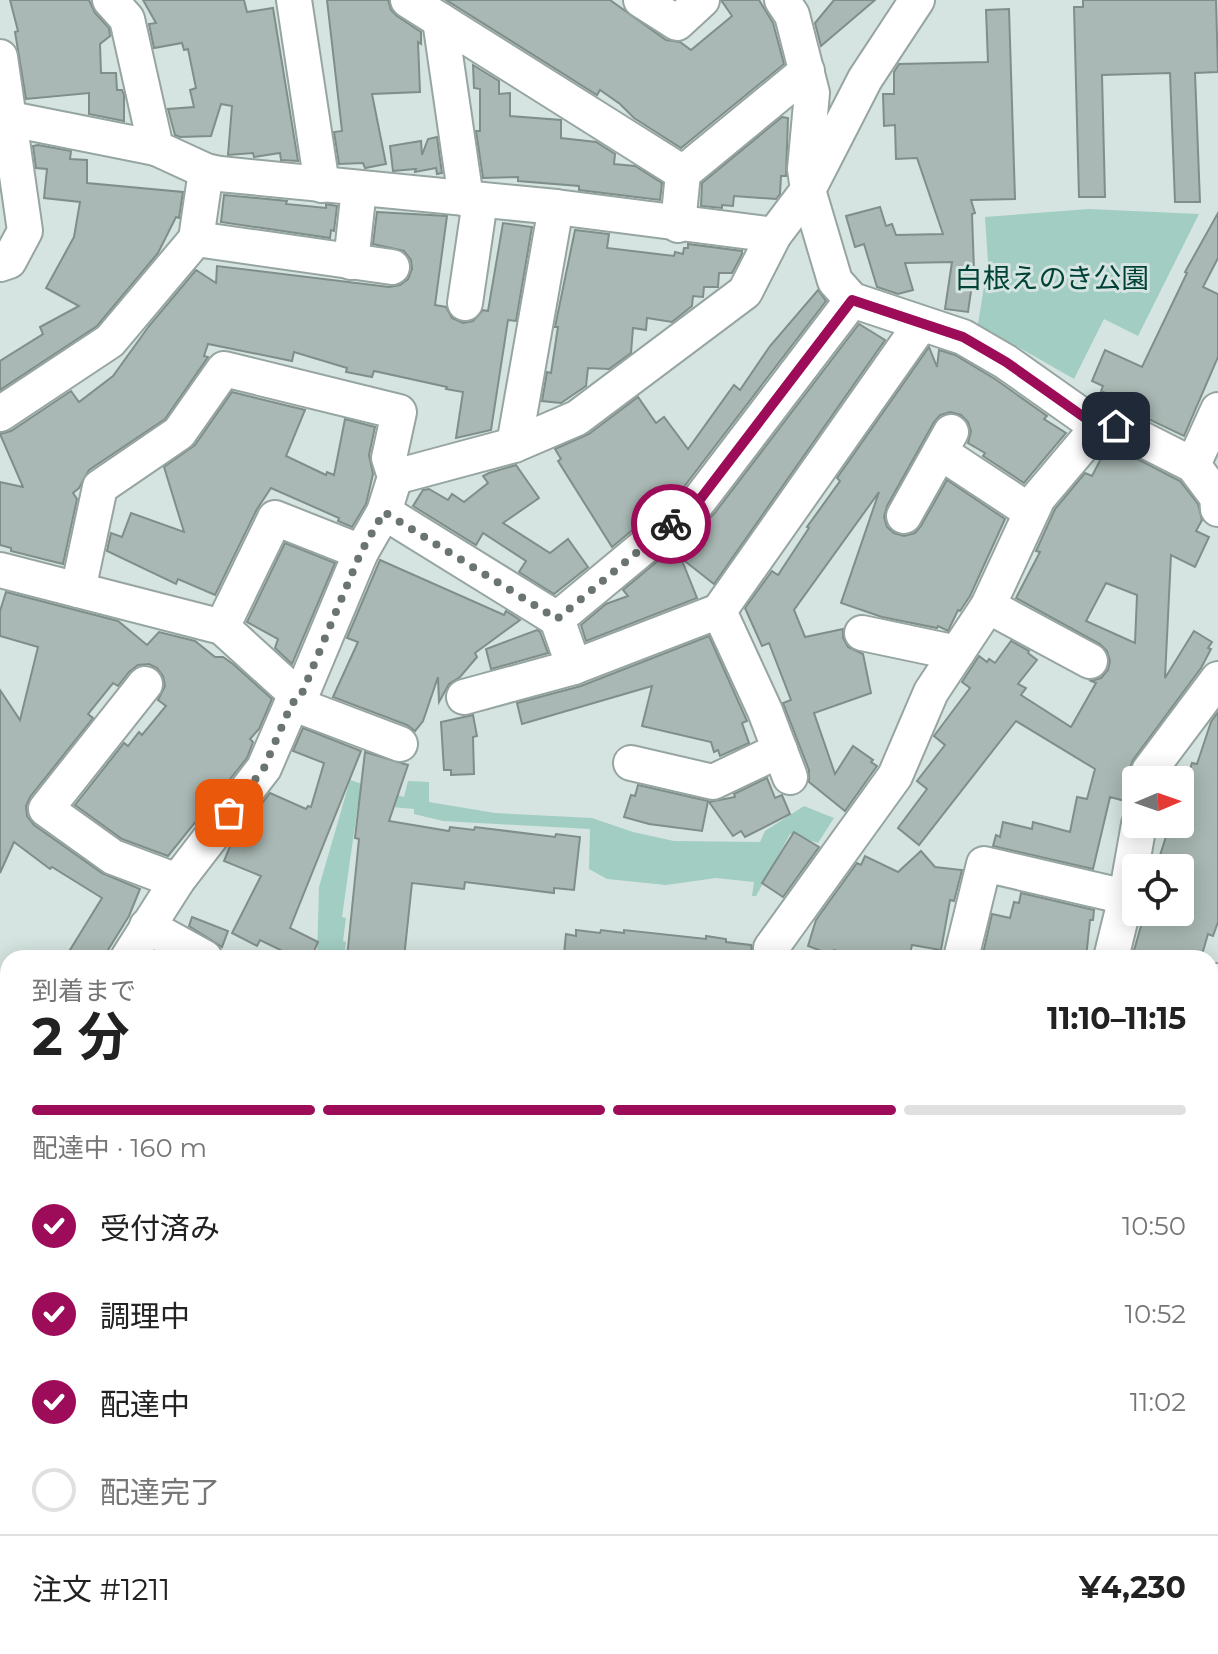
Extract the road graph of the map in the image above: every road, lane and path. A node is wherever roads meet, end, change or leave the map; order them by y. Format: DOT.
graph roads {
  1 [pos="110,0"];
  2 [pos="294,0"];
  3 [pos="408,0"];
  4 [pos="641,0"];
  5 [pos="702,0"];
  6 [pos="782,0"];
  7 [pos="917,0"];
  8 [pos="440,20"];
  9 [pos="0,57"];
  10 [pos="807,71"];
  11 [pos="5,118"];
  12 [pos="156,148"];
  13 [pos="206,171"];
  14 [pos="683,173"];
  15 [pos="322,185"];
  16 [pos="359,189"];
  17 [pos="808,190"];
  18 [pos="473,200"];
  19 [pos="556,207"];
  20 [pos="678,225"];
  21 [pos="774,235"];
  22 [pos="196,239"];
  23 [pos="351,262"];
  24 [pos="0,264"];
  25 [pos="392,267"];
  26 [pos="852,300"];
  27 [pos="465,303"];
  28 [pos="921,324"];
  29 [pos="1218,410"];
  30 [pos="0,414"];
  31 [pos="1098,427"];
  32 [pos="514,445"];
  33 [pos="1193,465"];
  34 [pos="395,477"];
  35 [pos="1218,509"];
  36 [pos="384,512"];
  37 [pos="1031,512"];
  38 [pos="904,516"];
  39 [pos="361,552"];
  40 [pos="0,570"];
  41 [pos="78,590"];
  42 [pos="988,606"];
  43 [pos="719,611"];
  44 [pos="557,619"];
  45 [pos="222,627"];
  46 [pos="862,633"];
  47 [pos="957,653"];
  48 [pos="1090,661"];
  49 [pos="574,667"];
  50 [pos="1218,679"];
  51 [pos="145,684"];
  52 [pos="464,697"];
  53 [pos="296,701"];
  54 [pos="400,744"];
  55 [pos="631,763"];
  56 [pos="1153,766"];
  57 [pos="177,881"];
  58 [pos="1122,896"];
  59 [pos="1122,913"];
  60 [pos="147,926"];
  61 [pos="133,950"];
  62 [pos="190,950"];
  63 [pos="771,950"];
  64 [pos="963,950"];
  65 [pos="1113,950"];
  1 -- 12 [label="street"];
  2 -- 15 [label="street"];
  3 -- 8 [label="street"];
  4 -- 5 [label="street"];
  6 -- 10 [label="street"];
  7 -- 17 [label="street"];
  8 -- 14 [label="street"];
  8 -- 18 [label="street"];
  9 -- 11 [label="street"];
  10 -- 14 [label="street"];
  10 -- 17 [label="street"];
  11 -- 12 [label="street"];
  11 -- 24 [label="street"];
  12 -- 13 [label="street"];
  13 -- 15 [label="street"];
  13 -- 22 [label="street"];
  14 -- 20 [label="street"];
  15 -- 16 [label="street"];
  16 -- 18 [label="street"];
  16 -- 23 [label="street"];
  17 -- 21 [label="street"];
  17 -- 26 [label="street"];
  18 -- 19 [label="street"];
  18 -- 27 [label="street"];
  19 -- 20 [label="street"];
  19 -- 32 [label="street"];
  20 -- 21 [label="street"];
  21 -- 32 [label="street"];
  22 -- 23 [label="street"];
  22 -- 30 [label="street"];
  23 -- 25 [label="street"];
  26 -- 28 [label="street"];
  26 -- 44 [label="street"];
  28 -- 31 [label="street"];
  28 -- 43 [label="street"];
  29 -- 33 [label="street"];
  31 -- 33 [label="street"];
  31 -- 37 [label="street"];
  32 -- 34 [label="street"];
  33 -- 35 [label="street"];
  34 -- 36 [label="street"];
  34 -- 41 [label="street"];
  36 -- 39 [label="street"];
  36 -- 44 [label="street"];
  37 -- 38 [label="street"];
  37 -- 42 [label="street"];
  39 -- 45 [label="street"];
  39 -- 53 [label="street"];
  40 -- 41 [label="street"];
  41 -- 45 [label="street"];
  42 -- 47 [label="street"];
  42 -- 48 [label="street"];
  43 -- 49 [label="street"];
  43 -- 55 [label="street"];
  44 -- 49 [label="street"];
  45 -- 53 [label="street"];
  46 -- 47 [label="street"];
  47 -- 63 [label="street"];
  49 -- 52 [label="street"];
  50 -- 56 [label="street"];
  51 -- 57 [label="street"];
  53 -- 54 [label="street"];
  53 -- 57 [label="street"];
  57 -- 60 [label="street"];
  58 -- 64 [label="street"];
  59 -- 65 [label="street"];
  60 -- 61 [label="street"];
  60 -- 62 [label="street"];
}
